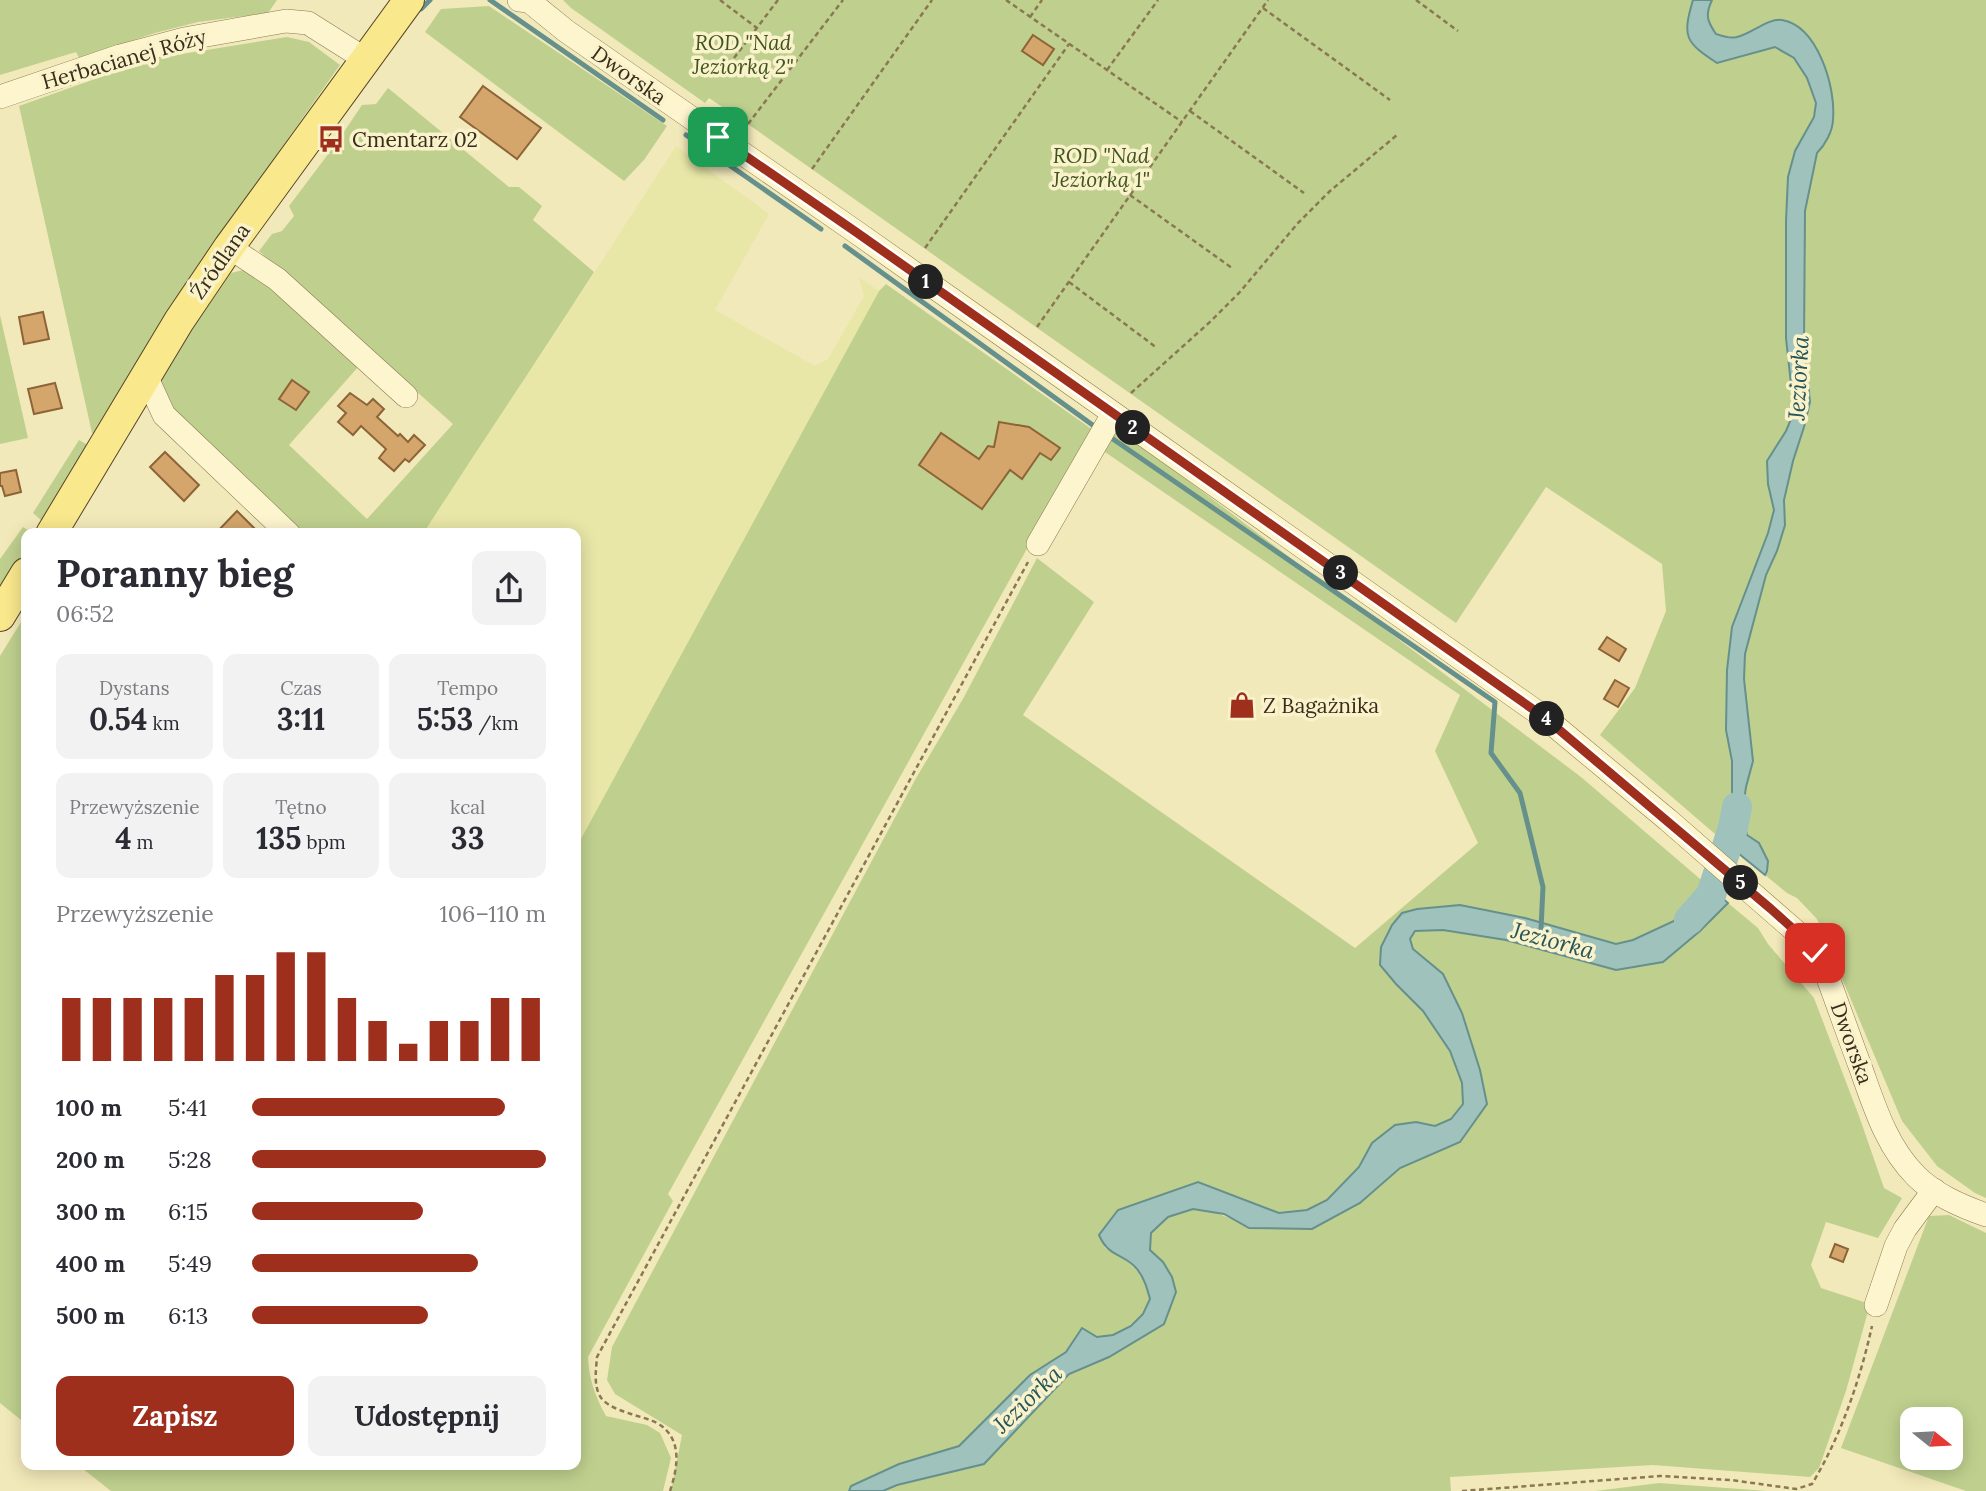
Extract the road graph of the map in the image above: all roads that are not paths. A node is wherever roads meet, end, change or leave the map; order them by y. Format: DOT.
graph roads {
  1 [pos="409,0"];
  2 [pos="525,0"];
  3 [pos="365,59"];
  4 [pos="0,97"];
  5 [pos="229,247"];
  6 [pos="146,376"];
  7 [pos="406,396"];
  8 [pos="1113,414"];
  9 [pos="55,528"];
  10 [pos="283,528"];
  11 [pos="1038,544"];
  12 [pos="21,581"];
  13 [pos="0,616"];
  14 [pos="1934,1190"];
  15 [pos="1986,1215"];
  16 [pos="1876,1305"];
  1 -- 3 [label="main road, Źródlana"];
  2 -- 8 [label="street, Dworska"];
  3 -- 4 [label="street, Herbacianej Róży"];
  3 -- 5 [label="main road, Źródlana"];
  5 -- 6 [label="main road, Źródlana"];
  5 -- 7 [label="street"];
  6 -- 9 [label="main road, Źródlana"];
  6 -- 10 [label="street"];
  8 -- 11 [label="street"];
  8 -- 14 [label="street, Dworska"];
  12 -- 13 [label="main road"];
  14 -- 15 [label="street, Dworska"];
  14 -- 16 [label="street"];
}
